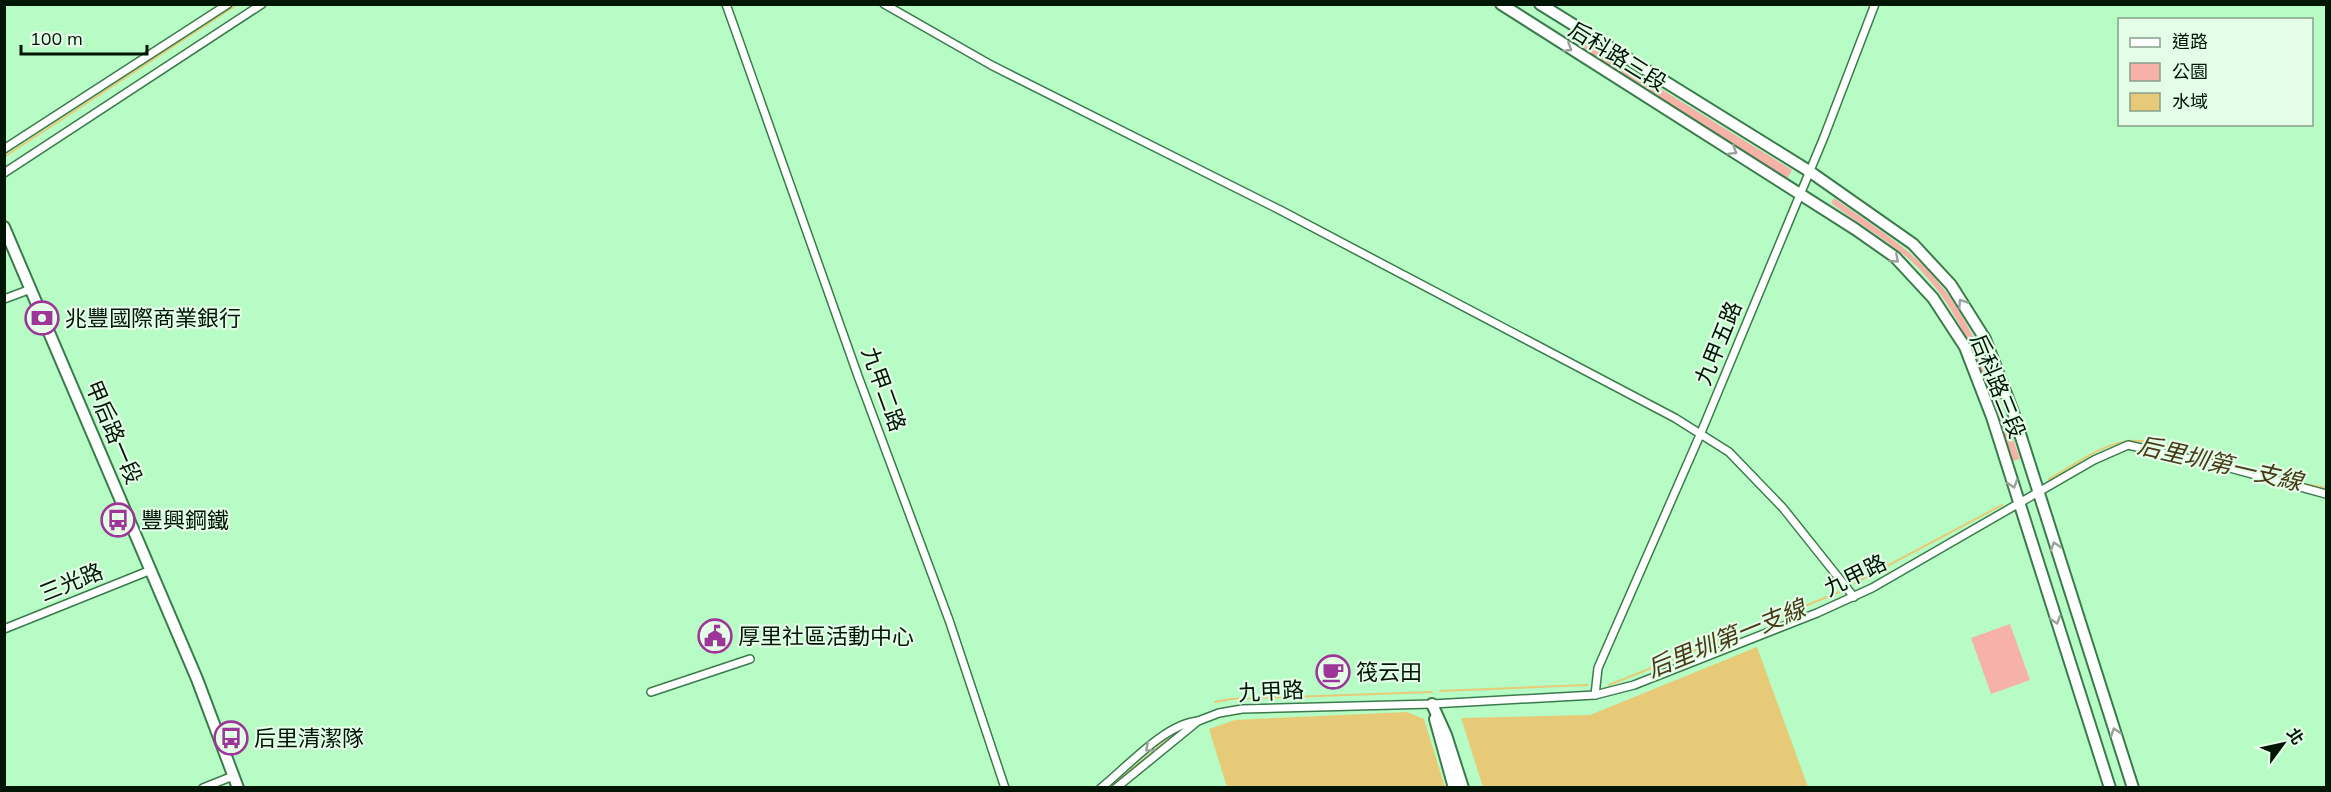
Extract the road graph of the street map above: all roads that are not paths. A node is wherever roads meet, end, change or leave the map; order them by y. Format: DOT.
graph roads {
  1 [pos="228,4"];
  2 [pos="262,4"];
  3 [pos="726,4"];
  4 [pos="884,4"];
  5 [pos="1501,4"];
  6 [pos="1540,4"];
  7 [pos="1875,4"];
  8 [pos="4,149"];
  9 [pos="1809,171"];
  10 [pos="4,173"];
  11 [pos="1799,193"];
  12 [pos="4,227"];
  13 [pos="31,289"];
  14 [pos="4,299"];
  15 [pos="1700,435"];
  16 [pos="2037,493"];
  17 [pos="2326,494"];
  18 [pos="2019,504"];
  19 [pos="151,570"];
  20 [pos="1854,597"];
  21 [pos="4,629"];
  22 [pos="750,659"];
  23 [pos="651,693"];
  24 [pos="1595,695"];
  25 [pos="1432,704"];
  26 [pos="1198,721"];
  27 [pos="233,776"];
  28 [pos="203,788"];
  29 [pos="238,788"];
  30 [pos="1005,788"];
  31 [pos="1101,788"];
  32 [pos="1116,788"];
  33 [pos="1454,788"];
  34 [pos="1463,788"];
  35 [pos="2110,788"];
  36 [pos="2133,788"];
  1 -- 8 [label="street"];
  2 -- 10 [label="street"];
  3 -- 30 [label="street, 九甲二路"];
  4 -- 15 [label="street"];
  5 -- 11 [label="street, 后科路三段, one-way"];
  6 -- 9 [label="street, 后科路三段"];
  7 -- 9 [label="street, 九甲五路"];
  9 -- 11 [label="street, 九甲五路"];
  16 -- 9 [label="street, 后科路三段, one-way"];
  11 -- 15 [label="street, 九甲五路"];
  11 -- 18 [label="street, 后科路三段, one-way"];
  12 -- 13 [label="street, 甲后路一段"];
  13 -- 14 [label="street"];
  13 -- 19 [label="street, 甲后路一段"];
  15 -- 20 [label="street"];
  15 -- 24 [label="street, 九甲五路"];
  16 -- 17 [label="street, 九甲路"];
  16 -- 18 [label="street, 九甲路"];
  36 -- 16 [label="street, 后科路三段, one-way"];
  18 -- 20 [label="street, 九甲路"];
  18 -- 35 [label="street, 后科路三段, one-way"];
  19 -- 21 [label="street, 三光路"];
  19 -- 27 [label="street, 甲后路一段"];
  20 -- 24 [label="street, 九甲路"];
  22 -- 23 [label="street"];
  24 -- 25 [label="street, 九甲路"];
  25 -- 26 [label="street, 九甲路"];
  25 -- 33 [label="street"];
  25 -- 34 [label="street"];
  26 -- 31 [label="street, 九甲路, one-way"];
  26 -- 32 [label="street, 九甲路"];
  27 -- 28 [label="street"];
  27 -- 29 [label="street, 甲后路一段"];
}
